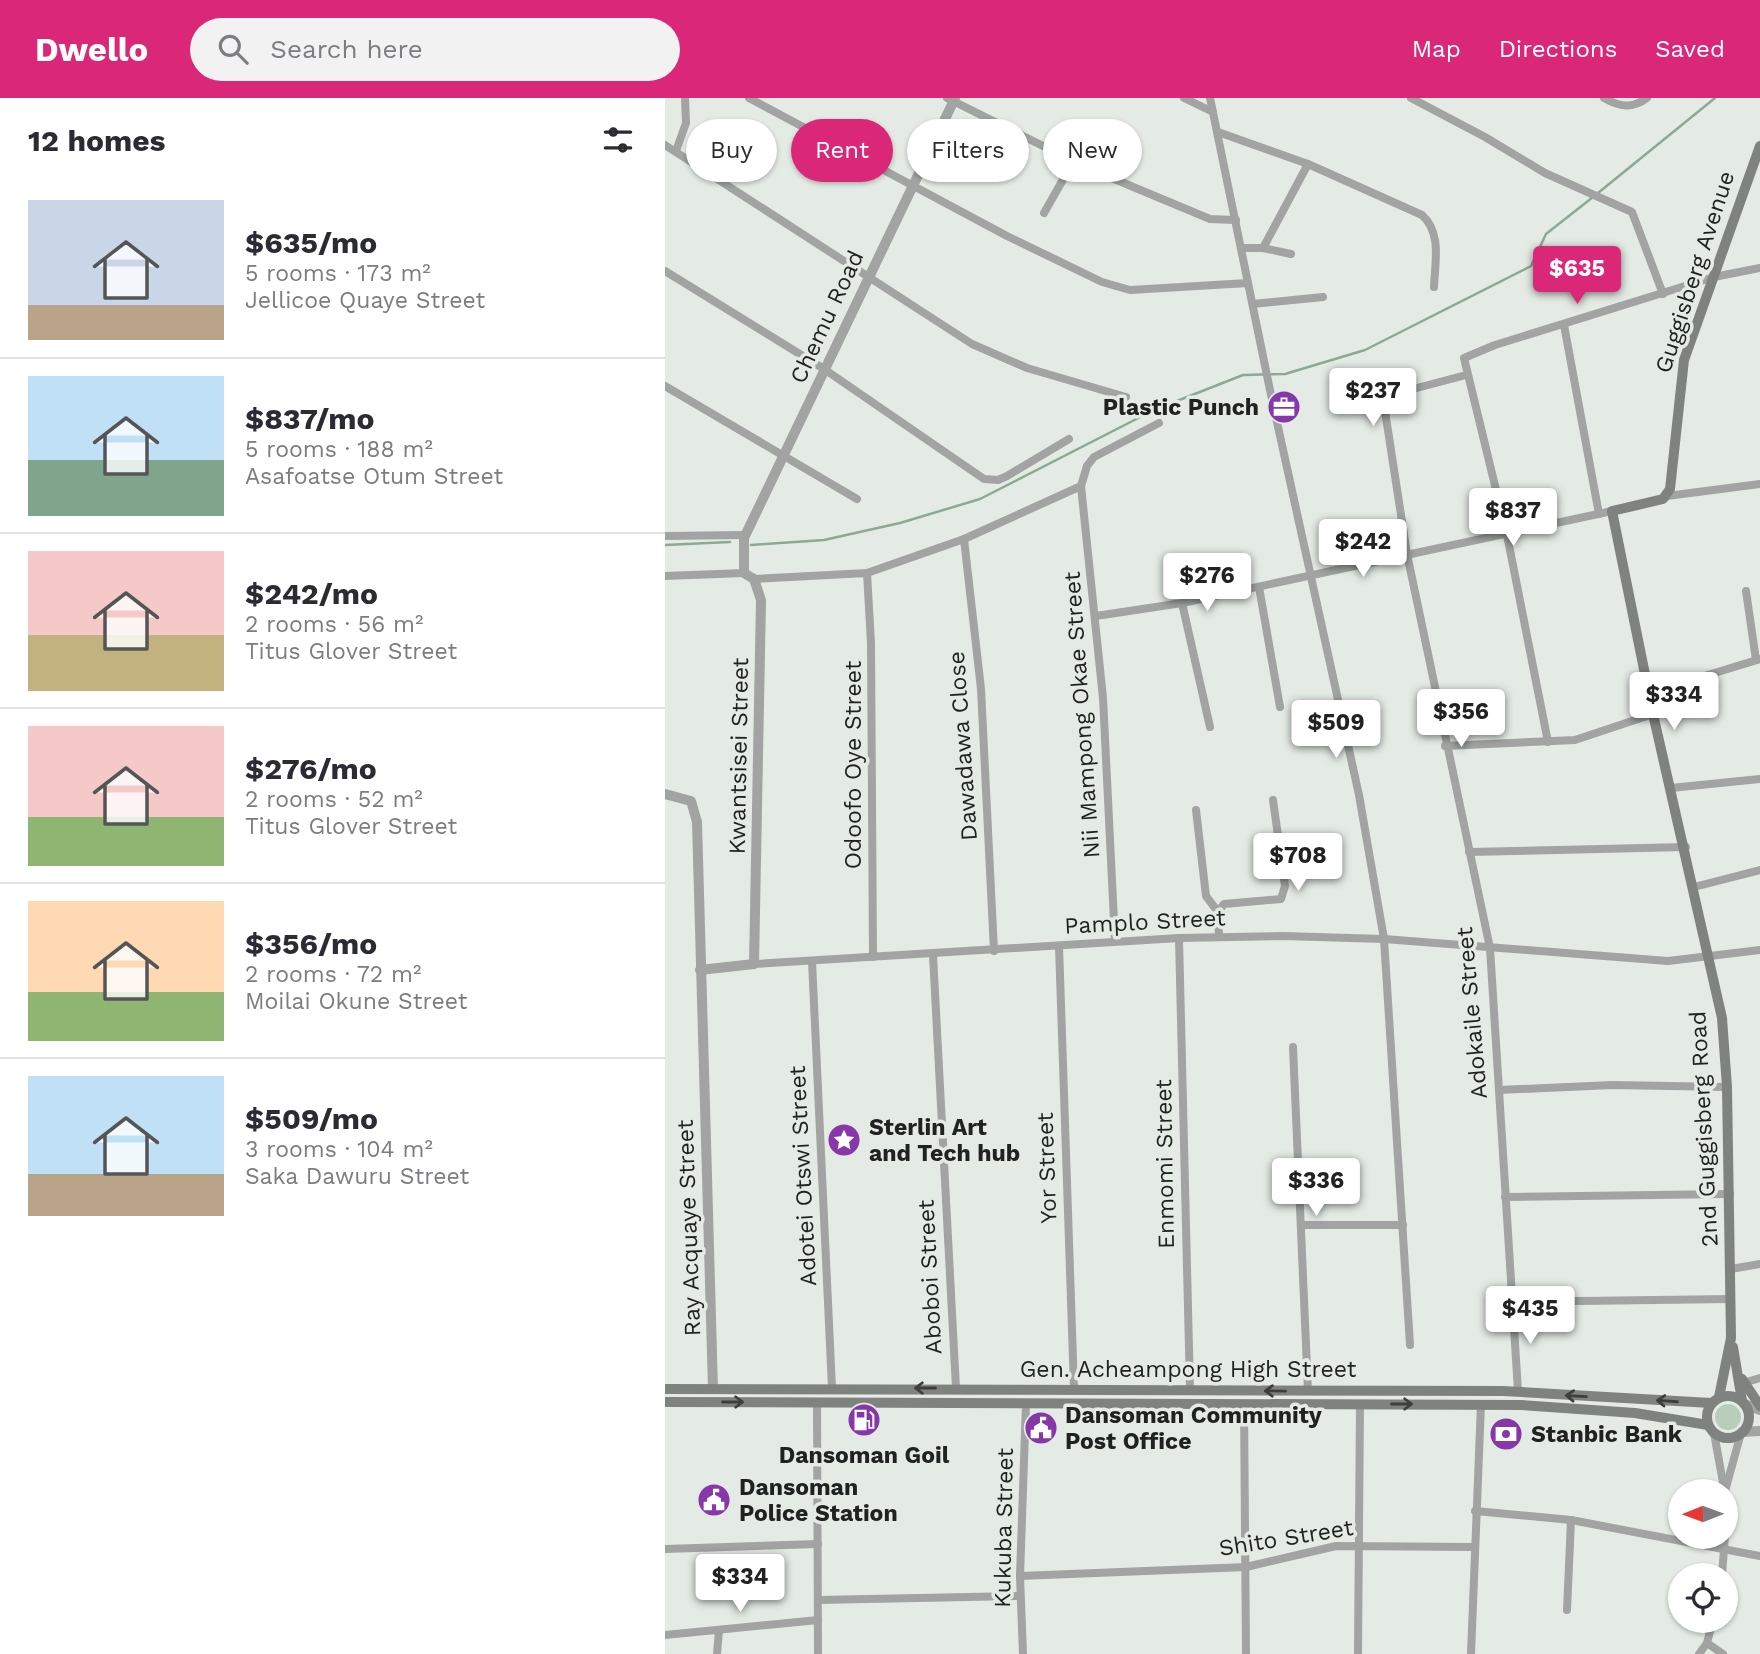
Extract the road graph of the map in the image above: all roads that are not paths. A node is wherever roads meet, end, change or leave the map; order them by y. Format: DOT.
graph roads {
  1 [pos="685,98"];
  2 [pos="750,98"];
  3 [pos="1184,98"];
  4 [pos="1210,98"];
  5 [pos="1411,98"];
  6 [pos="1604,98"];
  7 [pos="1647,98"];
  8 [pos="952,99"];
  9 [pos="1213,112"];
  10 [pos="1218,132"];
  11 [pos="665,145"];
  12 [pos="1043,146"];
  13 [pos="1760,146"];
  14 [pos="676,151"];
  15 [pos="1308,164"];
  16 [pos="1062,182"];
  17 [pos="1121,182"];
  18 [pos="911,186"];
  19 [pos="1044,213"];
  20 [pos="1236,220"];
  21 [pos="1242,248"];
  22 [pos="1263,248"];
  23 [pos="1291,254"];
  24 [pos="1760,268"];
  25 [pos="665,271"];
  26 [pos="1714,276"];
  27 [pos="867,278"];
  28 [pos="1248,283"];
  29 [pos="1434,287"];
  30 [pos="1663,294"];
  31 [pos="1322,297"];
  32 [pos="1253,304"];
  33 [pos="1564,325"];
  34 [pos="824,369"];
  35 [pos="1466,375"];
  36 [pos="665,386"];
  37 [pos="1126,397"];
  38 [pos="1159,423"];
  39 [pos="1069,439"];
  40 [pos="782,457"];
  41 [pos="1760,484"];
  42 [pos="1081,486"];
  43 [pos="1667,495"];
  44 [pos="857,499"];
  45 [pos="1612,511"];
  46 [pos="1599,514"];
  47 [pos="1507,535"];
  48 [pos="665,536"];
  49 [pos="744,536"];
  50 [pos="964,539"];
  51 [pos="1407,554"];
  52 [pos="744,573"];
  53 [pos="867,573"];
  54 [pos="665,576"];
  55 [pos="1313,576"];
  56 [pos="754,579"];
  57 [pos="1259,587"];
  58 [pos="1746,591"];
  59 [pos="1182,603"];
  60 [pos="1096,616"];
  61 [pos="1758,659"];
  62 [pos="1649,693"];
  63 [pos="1280,707"];
  64 [pos="1653,714"];
  65 [pos="1210,727"];
  66 [pos="1548,743"];
  67 [pos="1445,746"];
  68 [pos="1760,779"];
  69 [pos="1671,788"];
  70 [pos="665,794"];
  71 [pos="1272,800"];
  72 [pos="1196,810"];
  73 [pos="1686,847"];
  74 [pos="1469,852"];
  75 [pos="1760,870"];
  76 [pos="1694,887"];
  77 [pos="1218,912"];
  78 [pos="1219,937"];
  79 [pos="1179,938"];
  80 [pos="1384,939"];
  81 [pos="1115,942"];
  82 [pos="1059,946"];
  83 [pos="1490,948"];
  84 [pos="1760,950"];
  85 [pos="994,951"];
  86 [pos="933,955"];
  87 [pos="873,957"];
  88 [pos="1710,958"];
  89 [pos="813,961"];
  90 [pos="754,964"];
  91 [pos="700,970"];
  92 [pos="1293,1046"];
  93 [pos="1727,1087"];
  94 [pos="1499,1090"];
  95 [pos="1730,1194"];
  96 [pos="1505,1197"];
  97 [pos="1403,1225"];
  98 [pos="1302,1226"];
  99 [pos="1760,1264"];
  100 [pos="1731,1269"];
  101 [pos="1730,1299"];
  102 [pos="1513,1302"];
  103 [pos="1731,1338"];
  104 [pos="1410,1345"];
  105 [pos="1736,1364"];
  106 [pos="1760,1378"];
  107 [pos="1724,1379"];
  108 [pos="1743,1383"];
  109 [pos="832,1388"];
  110 [pos="955,1388"];
  111 [pos="665,1389"];
  112 [pos="713,1389"];
  113 [pos="1074,1389"];
  114 [pos="1190,1390"];
  115 [pos="1308,1391"];
  116 [pos="1518,1391"];
  117 [pos="1715,1400"];
  118 [pos="665,1402"];
  119 [pos="817,1402"];
  120 [pos="1690,1402"];
  121 [pos="1026,1403"];
  122 [pos="1743,1403"];
  123 [pos="1244,1404"];
  124 [pos="1360,1404"];
  125 [pos="1481,1404"];
  126 [pos="1760,1408"];
  127 [pos="1711,1429"];
  128 [pos="1741,1432"];
  129 [pos="1760,1432"];
  130 [pos="1722,1479"];
  131 [pos="1728,1479"];
  132 [pos="1475,1511"];
  133 [pos="1571,1520"];
  134 [pos="1668,1537"];
  135 [pos="818,1544"];
  136 [pos="1361,1545"];
  137 [pos="1474,1548"];
  138 [pos="665,1549"];
  139 [pos="1733,1549"];
  140 [pos="1760,1556"];
  141 [pos="1245,1567"];
  142 [pos="1020,1576"];
  143 [pos="1020,1596"];
  144 [pos="818,1600"];
  145 [pos="1567,1610"];
  146 [pos="818,1620"];
  147 [pos="719,1630"];
  148 [pos="1710,1633"];
  149 [pos="665,1634"];
  150 [pos="1707,1643"];
  151 [pos="717,1654"];
  152 [pos="818,1654"];
  153 [pos="1023,1654"];
  154 [pos="1246,1654"];
  155 [pos="1358,1654"];
  156 [pos="1471,1654"];
  157 [pos="1699,1654"];
  158 [pos="1723,1654"];
  1 -- 14 [label="street"];
  2 -- 18 [label="street"];
  3 -- 9 [label="street"];
  4 -- 9 [label="street"];
  5 -- 30 [label="street"];
  6 -- 7 [label="street"];
  8 -- 12 [label="street"];
  8 -- 18 [label="street, Chemu Road"];
  9 -- 10 [label="street"];
  10 -- 15 [label="street"];
  10 -- 20 [label="street"];
  11 -- 14 [label="street"];
  13 -- 26 [label="main road, Guggisberg Avenue"];
  14 -- 27 [label="street"];
  15 -- 22 [label="street"];
  15 -- 29 [label="street"];
  16 -- 19 [label="street"];
  17 -- 20 [label="street"];
  18 -- 27 [label="street, Chemu Road"];
  18 -- 28 [label="street"];
  20 -- 21 [label="street"];
  21 -- 22 [label="street"];
  21 -- 28 [label="street"];
  22 -- 23 [label="street"];
  24 -- 26 [label="street"];
  25 -- 34 [label="street"];
  26 -- 30 [label="street"];
  26 -- 43 [label="main road, Guggisberg Avenue"];
  27 -- 34 [label="street, Chemu Road"];
  27 -- 37 [label="street"];
  28 -- 32 [label="street"];
  30 -- 33 [label="street"];
  31 -- 32 [label="street"];
  32 -- 55 [label="street"];
  33 -- 35 [label="street"];
  33 -- 46 [label="street"];
  34 -- 39 [label="street"];
  34 -- 40 [label="street, Chemu Road"];
  35 -- 47 [label="street"];
  35 -- 51 [label="street, Adokaile Street"];
  36 -- 40 [label="street"];
  38 -- 42 [label="street"];
  40 -- 44 [label="street"];
  40 -- 49 [label="street, Chemu Road"];
  41 -- 43 [label="street"];
  42 -- 50 [label="street"];
  42 -- 60 [label="street, Nii Mampong Okae Street"];
  43 -- 45 [label="main road"];
  45 -- 46 [label="street"];
  45 -- 62 [label="main road, 2nd Guggisberg Road"];
  46 -- 47 [label="street"];
  47 -- 51 [label="street"];
  47 -- 66 [label="street"];
  48 -- 49 [label="street"];
  49 -- 52 [label="street, Chemu Road"];
  50 -- 53 [label="street"];
  50 -- 85 [label="street, Dawadawa Close"];
  51 -- 55 [label="street"];
  51 -- 67 [label="street, Adokaile Street"];
  52 -- 54 [label="street"];
  52 -- 56 [label="street"];
  53 -- 56 [label="street"];
  53 -- 87 [label="street, Odoofo Oye Street"];
  55 -- 57 [label="street"];
  55 -- 80 [label="street"];
  56 -- 90 [label="street, Kwantsisei Street"];
  57 -- 59 [label="street"];
  57 -- 63 [label="street"];
  58 -- 61 [label="street"];
  59 -- 60 [label="street"];
  59 -- 65 [label="street"];
  60 -- 81 [label="street, Nii Mampong Okae Street"];
  61 -- 62 [label="street"];
  62 -- 64 [label="main road, 2nd Guggisberg Road"];
  64 -- 66 [label="street"];
  64 -- 69 [label="main road, 2nd Guggisberg Road"];
  66 -- 67 [label="street"];
  67 -- 74 [label="street, Adokaile Street"];
  68 -- 69 [label="street"];
  69 -- 73 [label="main road, 2nd Guggisberg Road"];
  70 -- 91 [label="street, Ray Acquaye Street"];
  71 -- 77 [label="street"];
  72 -- 77 [label="street"];
  73 -- 74 [label="street"];
  73 -- 76 [label="main road, 2nd Guggisberg Road"];
  74 -- 83 [label="street, Adokaile Street"];
  75 -- 76 [label="street"];
  76 -- 88 [label="main road, 2nd Guggisberg Road"];
  77 -- 78 [label="street"];
  78 -- 79 [label="street, Pamplo Street"];
  78 -- 80 [label="street, Pamplo Street"];
  79 -- 81 [label="street, Pamplo Street"];
  79 -- 114 [label="street, Enmomi Street"];
  80 -- 83 [label="street, Pamplo Street"];
  80 -- 97 [label="street"];
  81 -- 82 [label="street, Pamplo Street"];
  82 -- 85 [label="street, Pamplo Street"];
  82 -- 113 [label="street, Yor Street"];
  83 -- 88 [label="street, Pamplo Street"];
  83 -- 94 [label="street, Adokaile Street"];
  84 -- 88 [label="street, Pamplo Street"];
  85 -- 86 [label="street, Pamplo Street"];
  86 -- 87 [label="street, Pamplo Street"];
  86 -- 110 [label="street, Aboboi Street"];
  87 -- 89 [label="street, Pamplo Street"];
  88 -- 93 [label="main road, 2nd Guggisberg Road"];
  89 -- 90 [label="street, Pamplo Street"];
  89 -- 109 [label="street, Adotei Otswi Street"];
  90 -- 91 [label="street, Pamplo Street"];
  91 -- 112 [label="street, Ray Acquaye Street"];
  92 -- 98 [label="street"];
  93 -- 94 [label="street"];
  93 -- 95 [label="main road, 2nd Guggisberg Road"];
  94 -- 96 [label="street, Adokaile Street"];
  95 -- 96 [label="street"];
  95 -- 100 [label="main road, 2nd Guggisberg Road"];
  96 -- 102 [label="street, Adokaile Street"];
  97 -- 98 [label="street"];
  97 -- 104 [label="street"];
  98 -- 115 [label="street"];
  99 -- 100 [label="street"];
  100 -- 101 [label="main road, 2nd Guggisberg Road"];
  101 -- 102 [label="street"];
  101 -- 103 [label="main road, 2nd Guggisberg Road"];
  102 -- 116 [label="street, Adokaile Street"];
  103 -- 105 [label="main road, 2nd Guggisberg Road"];
  103 -- 107 [label="main road, 2nd Guggisberg Road"];
  105 -- 108 [label="main road"];
  105 -- 122 [label="main road, 2nd Guggisberg Road"];
  106 -- 108 [label="street"];
  107 -- 117 [label="main road, 2nd Guggisberg Road"];
  107 -- 120 [label="main road"];
  108 -- 126 [label="main road"];
  110 -- 109 [label="main road, Gen. Acheampong High Street, one-way"];
  109 -- 112 [label="main road, Gen. Acheampong High Street"];
  110 -- 113 [label="main road, Gen. Acheampong High Street"];
  111 -- 112 [label="main road, Gen. Acheampong High Street"];
  113 -- 114 [label="main road, Gen. Acheampong High Street"];
  115 -- 114 [label="main road, Gen. Acheampong High Street, one-way"];
  115 -- 116 [label="main road, Gen. Acheampong High Street"];
  120 -- 116 [label="main road, Gen. Acheampong High Street, one-way"];
  117 -- 120 [label="main road, Gen. Acheampong High Street"];
  117 -- 122 [label="main road"];
  117 -- 127 [label="main road"];
  118 -- 119 [label="main road, Gen. Acheampong High Street, one-way"];
  119 -- 121 [label="main road, Gen. Acheampong High Street"];
  119 -- 135 [label="street"];
  121 -- 123 [label="main road, Gen. Acheampong High Street"];
  121 -- 142 [label="street, Kukuba Street"];
  122 -- 126 [label="street"];
  122 -- 128 [label="main road"];
  123 -- 124 [label="main road, Gen. Acheampong High Street"];
  123 -- 141 [label="street"];
  124 -- 125 [label="main road, Gen. Acheampong High Street, one-way"];
  124 -- 136 [label="street"];
  125 -- 127 [label="main road, Gen. Acheampong High Street"];
  125 -- 132 [label="street"];
  127 -- 128 [label="main road"];
  127 -- 130 [label="street"];
  128 -- 129 [label="street"];
  128 -- 131 [label="street"];
  132 -- 133 [label="street"];
  132 -- 137 [label="street"];
  133 -- 134 [label="street"];
  133 -- 145 [label="street"];
  135 -- 138 [label="street"];
  135 -- 144 [label="street"];
  136 -- 137 [label="street, Shito Street"];
  136 -- 141 [label="street, Shito Street"];
  136 -- 155 [label="street"];
  137 -- 156 [label="street"];
  139 -- 140 [label="street"];
  141 -- 142 [label="street, Shito Street"];
  141 -- 154 [label="street"];
  142 -- 143 [label="street, Kukuba Street"];
  143 -- 144 [label="street"];
  143 -- 153 [label="street, Kukuba Street"];
  144 -- 146 [label="street"];
  146 -- 147 [label="street"];
  146 -- 152 [label="street"];
  147 -- 149 [label="street"];
  147 -- 151 [label="street"];
  148 -- 150 [label="street"];
  150 -- 157 [label="street"];
  150 -- 158 [label="street"];
}
